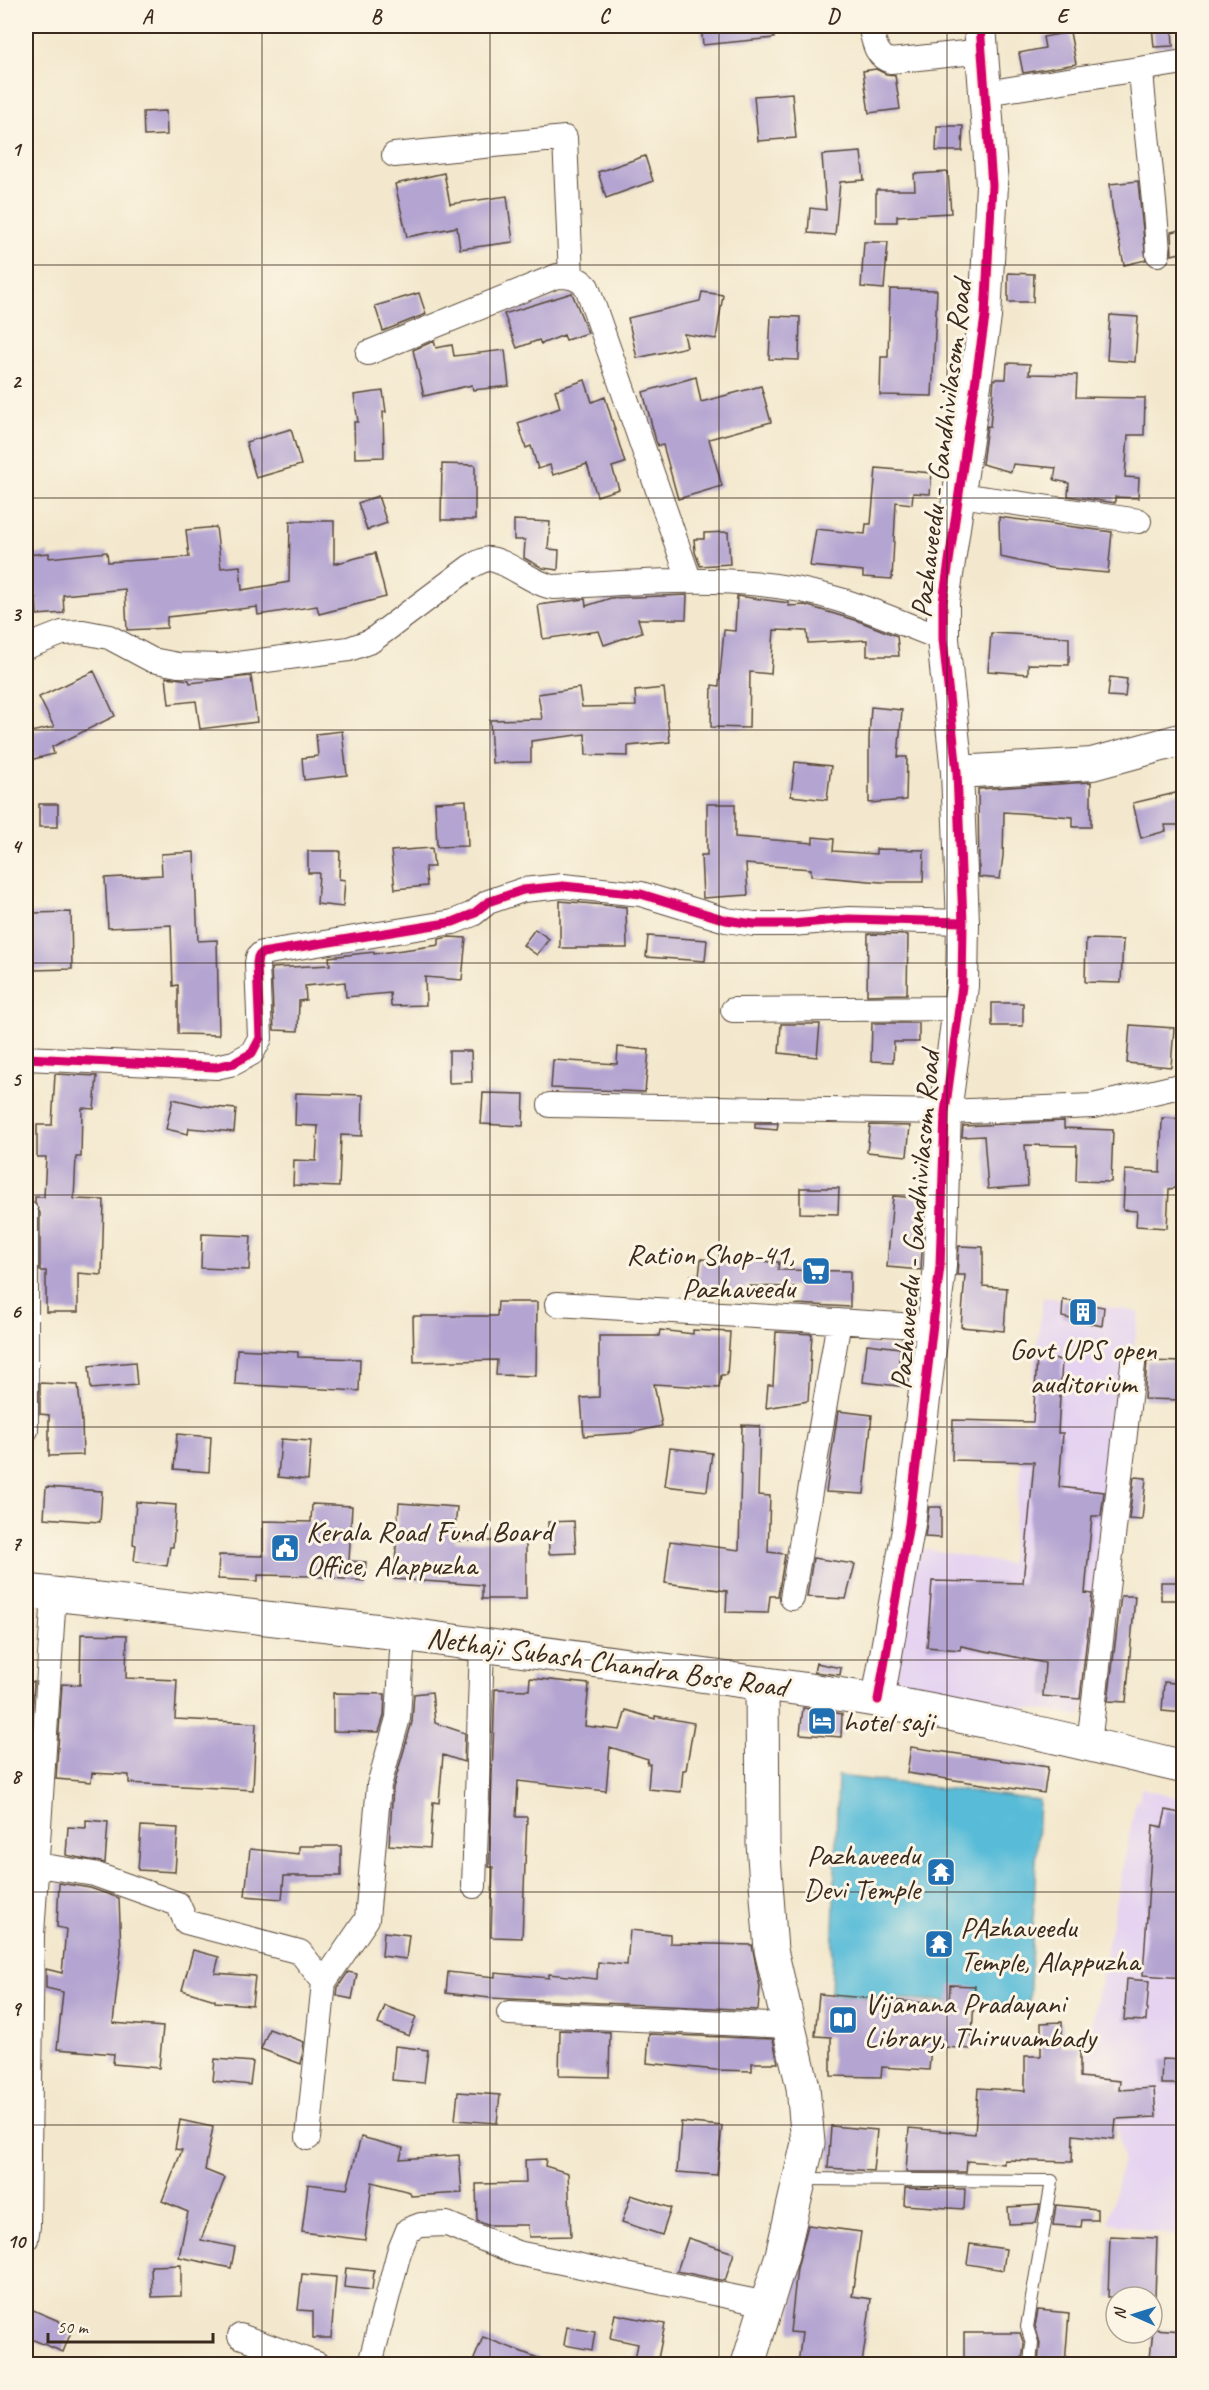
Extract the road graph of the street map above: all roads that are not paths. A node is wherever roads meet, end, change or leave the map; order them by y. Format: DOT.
graph roads {
  1 [pos="870,26"];
  2 [pos="981,38"];
  3 [pos="1184,62"];
  4 [pos="1141,69"];
  5 [pos="985,93"];
  6 [pos="394,155"];
  7 [pos="1158,254"];
  8 [pos="571,276"];
  9 [pos="368,353"];
  10 [pos="960,495"];
  11 [pos="1139,520"];
  12 [pos="689,579"];
  13 [pos="943,639"];
  14 [pos="26,647"];
  15 [pos="1184,739"];
  16 [pos="957,772"];
  17 [pos="963,922"];
  18 [pos="959,1008"];
  19 [pos="733,1010"];
  20 [pos="26,1058"];
  21 [pos="1184,1085"];
  22 [pos="550,1105"];
  23 [pos="945,1112"];
  24 [pos="26,1213"];
  25 [pos="557,1304"];
  26 [pos="839,1321"];
  27 [pos="933,1327"];
  28 [pos="1133,1364"];
  29 [pos="26,1431"];
  30 [pos="40,1593"];
  31 [pos="792,1598"];
  32 [pos="403,1634"];
  33 [pos="482,1645"];
  34 [pos="762,1683"];
  35 [pos="878,1700"];
  36 [pos="1089,1744"];
  37 [pos="1184,1767"];
  38 [pos="37,1864"];
  39 [pos="474,1886"];
  40 [pos="324,1982"];
  41 [pos="509,2013"];
  42 [pos="790,2026"];
  43 [pos="28,2067"];
  44 [pos="308,2138"];
  45 [pos="27,2178"];
  46 [pos="799,2179"];
  47 [pos="26,2239"];
  48 [pos="766,2304"];
  49 [pos="240,2336"];
  50 [pos="317,2364"];
  51 [pos="370,2364"];
  52 [pos="748,2364"];
  53 [pos="1030,2364"];
  1 -- 2 [label="street"];
  2 -- 5 [label="street, Pazhaveedu - Gandhivilasom Road"];
  3 -- 4 [label="street"];
  4 -- 5 [label="street"];
  4 -- 7 [label="street"];
  5 -- 10 [label="street, Pazhaveedu - Gandhivilasom Road"];
  6 -- 8 [label="street"];
  8 -- 9 [label="street"];
  8 -- 12 [label="street"];
  10 -- 11 [label="street"];
  10 -- 13 [label="street, Pazhaveedu - Gandhivilasom Road"];
  12 -- 13 [label="street"];
  12 -- 14 [label="street"];
  13 -- 16 [label="street, Pazhaveedu - Gandhivilasom Road"];
  15 -- 16 [label="street"];
  16 -- 17 [label="street, Pazhaveedu - Gandhivilasom Road"];
  17 -- 18 [label="street, Pazhaveedu - Gandhivilasom Road"];
  17 -- 20 [label="street"];
  18 -- 19 [label="street"];
  18 -- 23 [label="street, Pazhaveedu - Gandhivilasom Road"];
  21 -- 23 [label="street"];
  22 -- 23 [label="street"];
  23 -- 27 [label="street, Pazhaveedu - Gandhivilasom Road"];
  24 -- 29 [label="street"];
  25 -- 26 [label="street"];
  26 -- 27 [label="street"];
  26 -- 31 [label="street"];
  27 -- 35 [label="street, Pazhaveedu - Gandhivilasom Road"];
  28 -- 36 [label="street"];
  30 -- 32 [label="main road, Nethaji Subash Chandra Bose Road"];
  30 -- 38 [label="street"];
  32 -- 33 [label="main road, Nethaji Subash Chandra Bose Road"];
  32 -- 40 [label="street"];
  33 -- 34 [label="main road, Nethaji Subash Chandra Bose Road"];
  33 -- 39 [label="street"];
  34 -- 35 [label="main road, Nethaji Subash Chandra Bose Road"];
  34 -- 42 [label="main road"];
  35 -- 36 [label="main road, Nethaji Subash Chandra Bose Road"];
  36 -- 37 [label="main road, Nethaji Subash Chandra Bose Road"];
  38 -- 40 [label="street"];
  38 -- 43 [label="street"];
  40 -- 44 [label="street"];
  41 -- 42 [label="street"];
  42 -- 46 [label="main road"];
  43 -- 45 [label="street"];
  45 -- 47 [label="street"];
  46 -- 48 [label="main road"];
  46 -- 53 [label="lane"];
  48 -- 51 [label="street"];
  48 -- 52 [label="main road"];
  49 -- 50 [label="street"];
}
